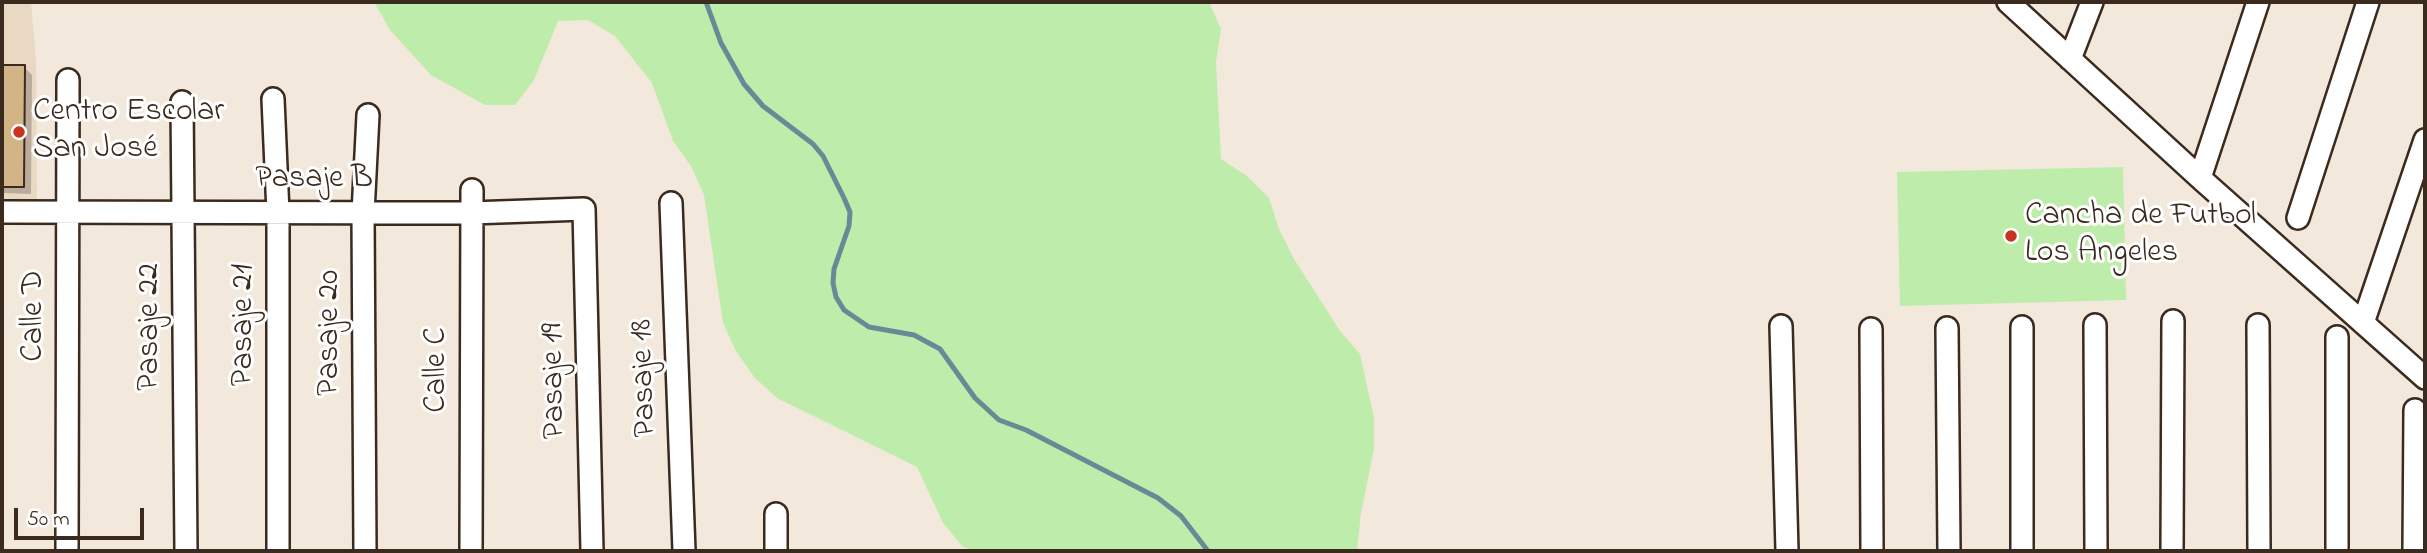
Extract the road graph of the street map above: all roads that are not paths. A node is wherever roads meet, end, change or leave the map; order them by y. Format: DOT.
graph roads {
  1 [pos="2008,2"];
  2 [pos="2092,2"];
  3 [pos="2258,2"];
  4 [pos="2368,2"];
  5 [pos="2070,59"];
  6 [pos="68,80"];
  7 [pos="273,99"];
  8 [pos="182,102"];
  9 [pos="368,115"];
  10 [pos="2425,140"];
  11 [pos="2200,178"];
  12 [pos="472,190"];
  13 [pos="671,203"];
  14 [pos="583,209"];
  15 [pos="2,212"];
  16 [pos="68,212"];
  17 [pos="183,212"];
  18 [pos="278,213"];
  19 [pos="363,213"];
  20 [pos="471,213"];
  21 [pos="2298,218"];
  22 [pos="2173,321"];
  23 [pos="2363,323"];
  24 [pos="2095,325"];
  25 [pos="2258,325"];
  26 [pos="1781,326"];
  27 [pos="2022,327"];
  28 [pos="1947,328"];
  29 [pos="1871,329"];
  30 [pos="2337,337"];
  31 [pos="2425,378"];
  32 [pos="2415,410"];
  33 [pos="776,514"];
  34 [pos="67,551"];
  35 [pos="186,551"];
  36 [pos="278,551"];
  37 [pos="365,551"];
  38 [pos="471,551"];
  39 [pos="592,551"];
  40 [pos="684,551"];
  41 [pos="776,551"];
  42 [pos="1787,551"];
  43 [pos="1872,551"];
  44 [pos="1949,551"];
  45 [pos="2022,551"];
  46 [pos="2096,551"];
  47 [pos="2172,551"];
  48 [pos="2259,551"];
  49 [pos="2337,551"];
  50 [pos="2414,551"];
  1 -- 5 [label="street"];
  2 -- 5 [label="street"];
  3 -- 11 [label="street"];
  4 -- 21 [label="street"];
  5 -- 11 [label="street"];
  6 -- 16 [label="street, Calle D"];
  7 -- 18 [label="street, Pasaje 21"];
  8 -- 17 [label="street, Pasaje 22"];
  9 -- 19 [label="street, Pasaje 20"];
  10 -- 23 [label="street"];
  11 -- 23 [label="street"];
  12 -- 20 [label="street, Calle C"];
  13 -- 40 [label="street, Pasaje 18"];
  14 -- 20 [label="street, Pasaje B"];
  14 -- 39 [label="street, Pasaje 19"];
  15 -- 16 [label="street, Pasaje B"];
  16 -- 17 [label="street, Pasaje B"];
  16 -- 34 [label="street, Calle D"];
  17 -- 18 [label="street, Pasaje B"];
  17 -- 35 [label="street, Pasaje 22"];
  18 -- 19 [label="street, Pasaje B"];
  18 -- 36 [label="street, Pasaje 21"];
  19 -- 20 [label="street, Pasaje B"];
  19 -- 37 [label="street, Pasaje 20"];
  20 -- 38 [label="street, Calle C"];
  22 -- 47 [label="street"];
  23 -- 31 [label="street"];
  24 -- 46 [label="street"];
  25 -- 48 [label="street"];
  26 -- 42 [label="street"];
  27 -- 45 [label="street"];
  28 -- 44 [label="street"];
  29 -- 43 [label="street"];
  30 -- 49 [label="street"];
  32 -- 50 [label="street"];
  33 -- 41 [label="street"];
}
